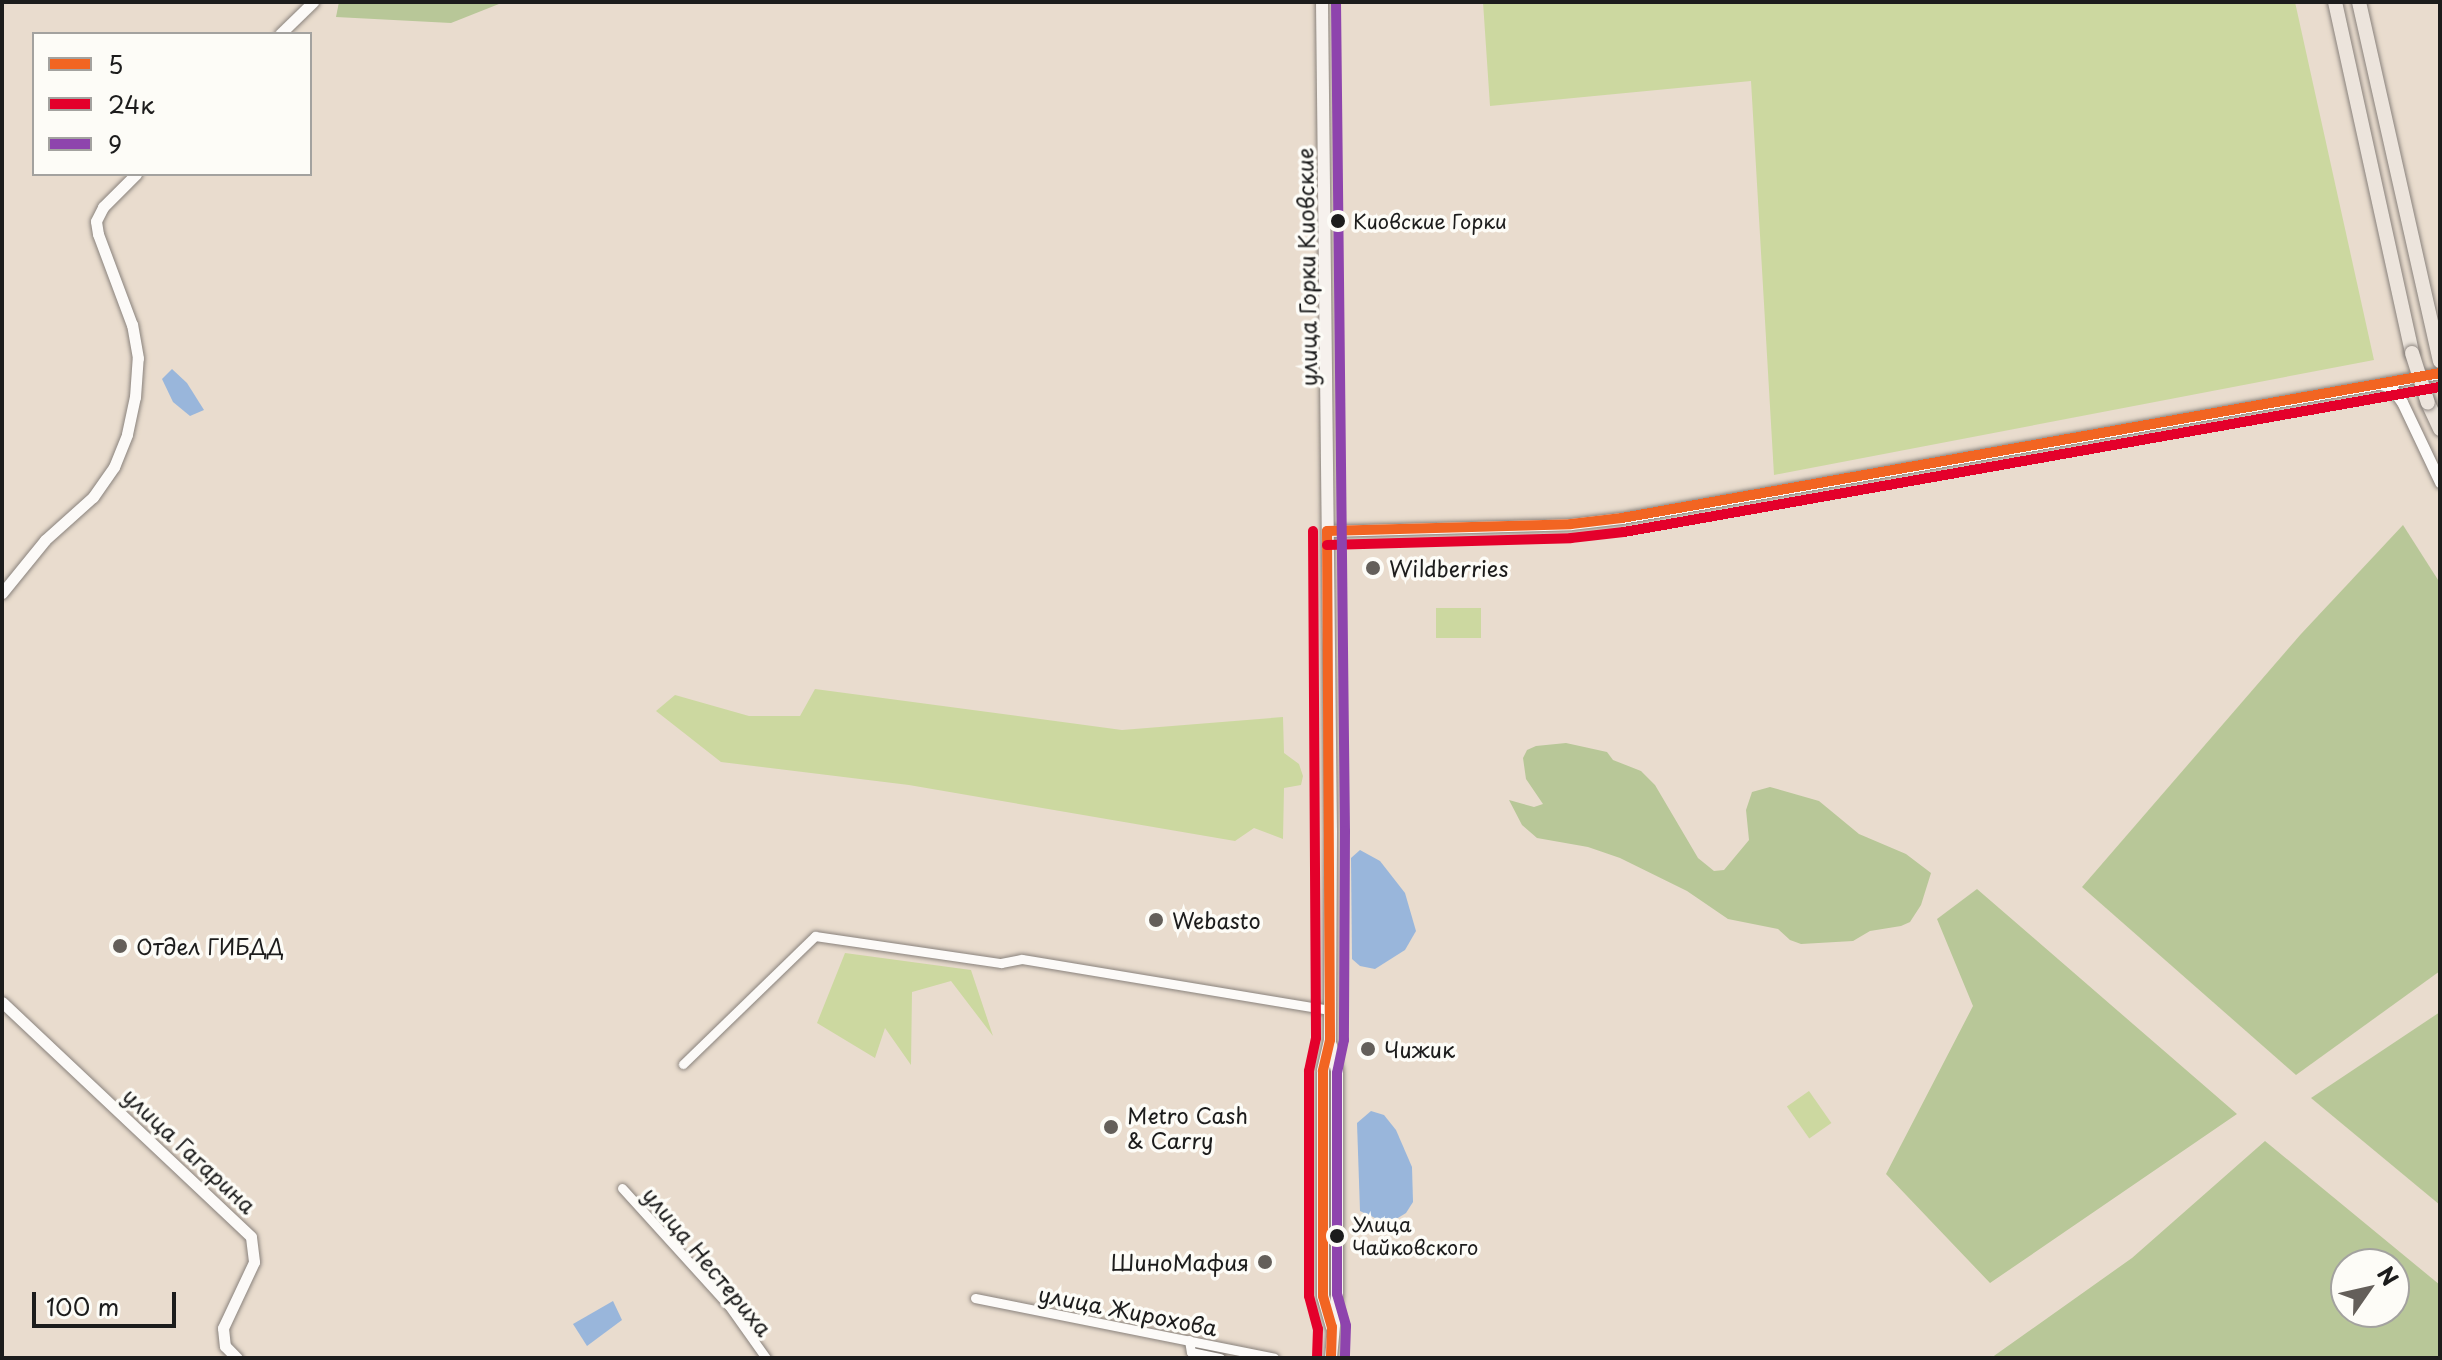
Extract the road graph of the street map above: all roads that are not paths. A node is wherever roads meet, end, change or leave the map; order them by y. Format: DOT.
graph roads {
  1 [pos="313,2"];
  2 [pos="1322,2"];
  3 [pos="2335,2"];
  4 [pos="2359,2"];
  5 [pos="282,32"];
  6 [pos="134,176"];
  7 [pos="2438,354"];
  8 [pos="2440,373"];
  9 [pos="2380,384"];
  10 [pos="2440,429"];
  11 [pos="2440,482"];
  12 [pos="1327,531"];
  13 [pos="2,593"];
  14 [pos="2,1002"];
  15 [pos="1330,1010"];
  16 [pos="683,1064"];
  17 [pos="622,1188"];
  18 [pos="975,1298"];
  19 [pos="1189,1340"];
  20 [pos="237,1358"];
  21 [pos="766,1358"];
  22 [pos="1220,1358"];
  23 [pos="1274,1358"];
  24 [pos="1331,1358"];
  1 -- 5 [label="street"];
  2 -- 12 [label="main road, улица Горки Киовские"];
  3 -- 10 [label="main road, bridge"];
  4 -- 7 [label="main road"];
  6 -- 13 [label="street"];
  8 -- 9 [label="street"];
  9 -- 11 [label="street"];
  9 -- 12 [label="street"];
  12 -- 15 [label="main road, улица Горки Киовские"];
  14 -- 20 [label="street, улица Гагарина"];
  15 -- 16 [label="street"];
  15 -- 24 [label="main road, улица Горки Киовские"];
  17 -- 21 [label="street, улица Нестериха"];
  18 -- 19 [label="street, улица Жирохова"];
  19 -- 22 [label="street, улица Жирохова"];
  19 -- 23 [label="street, улица Жирохова"];
}
